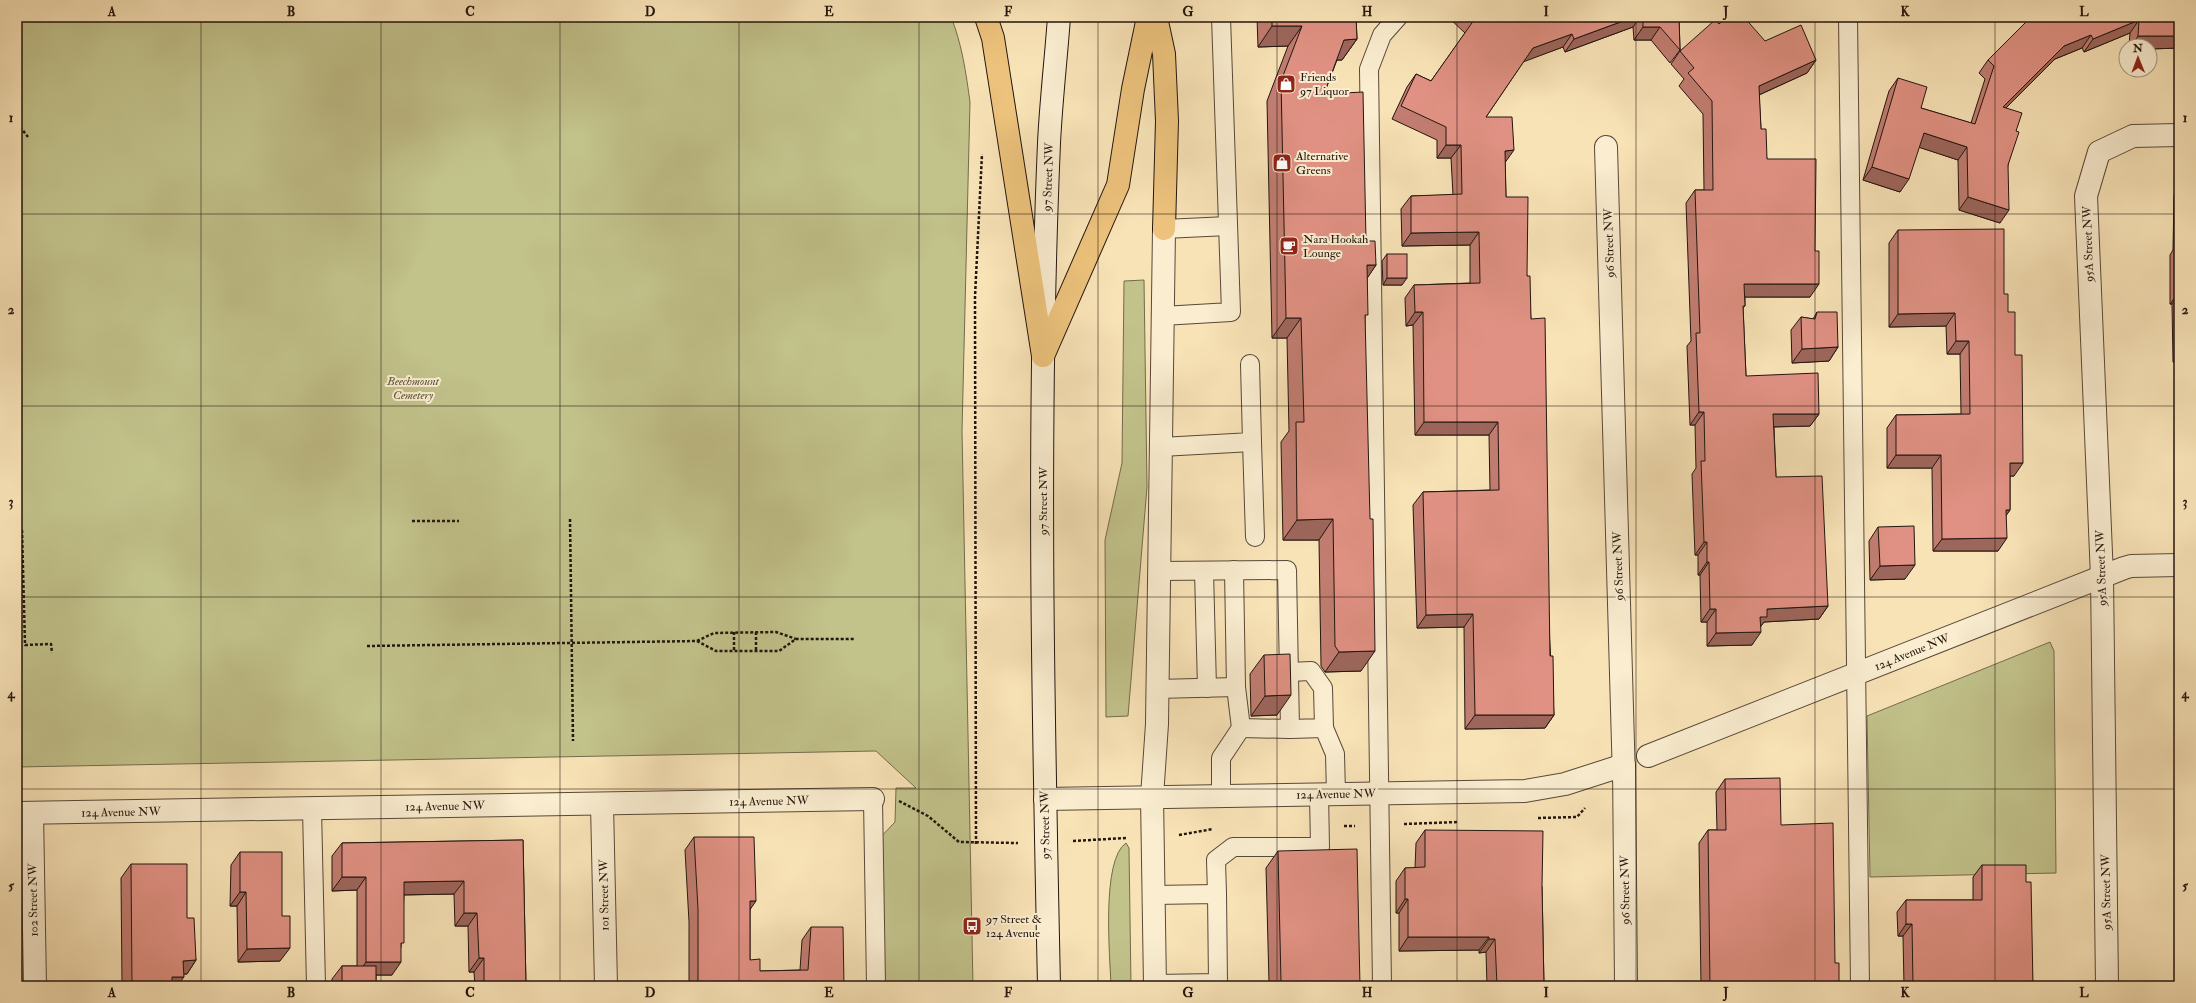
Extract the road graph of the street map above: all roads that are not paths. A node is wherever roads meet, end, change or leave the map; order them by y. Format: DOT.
graph roads {
  1 [pos="986,17"];
  2 [pos="1059,17"];
  3 [pos="1148,17"];
  4 [pos="1156,17"];
  5 [pos="1221,17"];
  6 [pos="1398,17"];
  7 [pos="1848,17"];
  8 [pos="2179,135"];
  9 [pos="1606,147"];
  10 [pos="1228,226"];
  11 [pos="1164,229"];
  12 [pos="1162,316"];
  13 [pos="1043,356"];
  14 [pos="1250,364"];
  15 [pos="1252,442"];
  16 [pos="1161,447"];
  17 [pos="1255,537"];
  18 [pos="2179,565"];
  19 [pos="1234,570"];
  20 [pos="1159,571"];
  21 [pos="1204,571"];
  22 [pos="2102,577"];
  23 [pos="1289,672"];
  24 [pos="1855,675"];
  25 [pos="1236,687"];
  26 [pos="1207,688"];
  27 [pos="1157,689"];
  28 [pos="1241,728"];
  29 [pos="1324,728"];
  30 [pos="1290,729"];
  31 [pos="1648,756"];
  32 [pos="1624,773"];
  33 [pos="1379,793"];
  34 [pos="1327,794"];
  35 [pos="1221,795"];
  36 [pos="1152,797"];
  37 [pos="873,799"];
  38 [pos="1045,799"];
  39 [pos="602,804"];
  40 [pos="312,809"];
  41 [pos="24,813"];
  42 [pos="1217,894"];
  43 [pos="1153,895"];
  44 [pos="1155,985"];
  45 [pos="35,986"];
  46 [pos="316,986"];
  47 [pos="606,986"];
  48 [pos="876,986"];
  49 [pos="1049,986"];
  50 [pos="1382,986"];
  51 [pos="1626,986"];
  52 [pos="1860,986"];
  53 [pos="2107,986"];
  1 -- 13 [label="highway"];
  2 -- 13 [label="street, 97 Street NW"];
  3 -- 13 [label="highway"];
  4 -- 11 [label="highway"];
  5 -- 10 [label="lane"];
  6 -- 33 [label="lane"];
  7 -- 24 [label="lane"];
  8 -- 22 [label="street, 95A Street NW"];
  9 -- 32 [label="street, 96 Street NW"];
  10 -- 11 [label="lane"];
  10 -- 12 [label="lane"];
  11 -- 12 [label="street"];
  12 -- 16 [label="street"];
  13 -- 38 [label="street, 97 Street NW"];
  14 -- 15 [label="lane"];
  15 -- 16 [label="lane"];
  15 -- 17 [label="lane"];
  16 -- 20 [label="street"];
  18 -- 22 [label="street, 124 Avenue NW"];
  19 -- 21 [label="lane"];
  19 -- 23 [label="lane"];
  19 -- 25 [label="lane"];
  20 -- 21 [label="lane"];
  20 -- 27 [label="street"];
  21 -- 26 [label="lane"];
  22 -- 24 [label="street, 124 Avenue NW"];
  22 -- 53 [label="street, 95A Street NW"];
  23 -- 29 [label="lane"];
  23 -- 30 [label="lane"];
  24 -- 31 [label="street, 124 Avenue NW"];
  24 -- 52 [label="lane"];
  25 -- 26 [label="lane"];
  25 -- 28 [label="lane"];
  26 -- 27 [label="lane"];
  27 -- 36 [label="street"];
  28 -- 30 [label="lane"];
  28 -- 35 [label="lane"];
  29 -- 30 [label="lane"];
  29 -- 34 [label="lane"];
  32 -- 33 [label="street, 124 Avenue NW"];
  32 -- 51 [label="street, 96 Street NW"];
  33 -- 34 [label="street, 124 Avenue NW"];
  33 -- 50 [label="lane"];
  34 -- 35 [label="street, 124 Avenue NW"];
  34 -- 42 [label="lane"];
  35 -- 36 [label="street, 124 Avenue NW"];
  36 -- 38 [label="street, 124 Avenue NW"];
  36 -- 43 [label="street"];
  37 -- 39 [label="street, 124 Avenue NW"];
  37 -- 48 [label="lane"];
  38 -- 49 [label="street, 97 Street NW"];
  39 -- 40 [label="street, 124 Avenue NW"];
  39 -- 47 [label="street, 101 Street NW"];
  40 -- 41 [label="street, 124 Avenue NW"];
  40 -- 46 [label="lane"];
  41 -- 45 [label="street, 102 Street NW"];
  42 -- 43 [label="lane"];
  42 -- 44 [label="lane"];
  43 -- 44 [label="street"];
}
